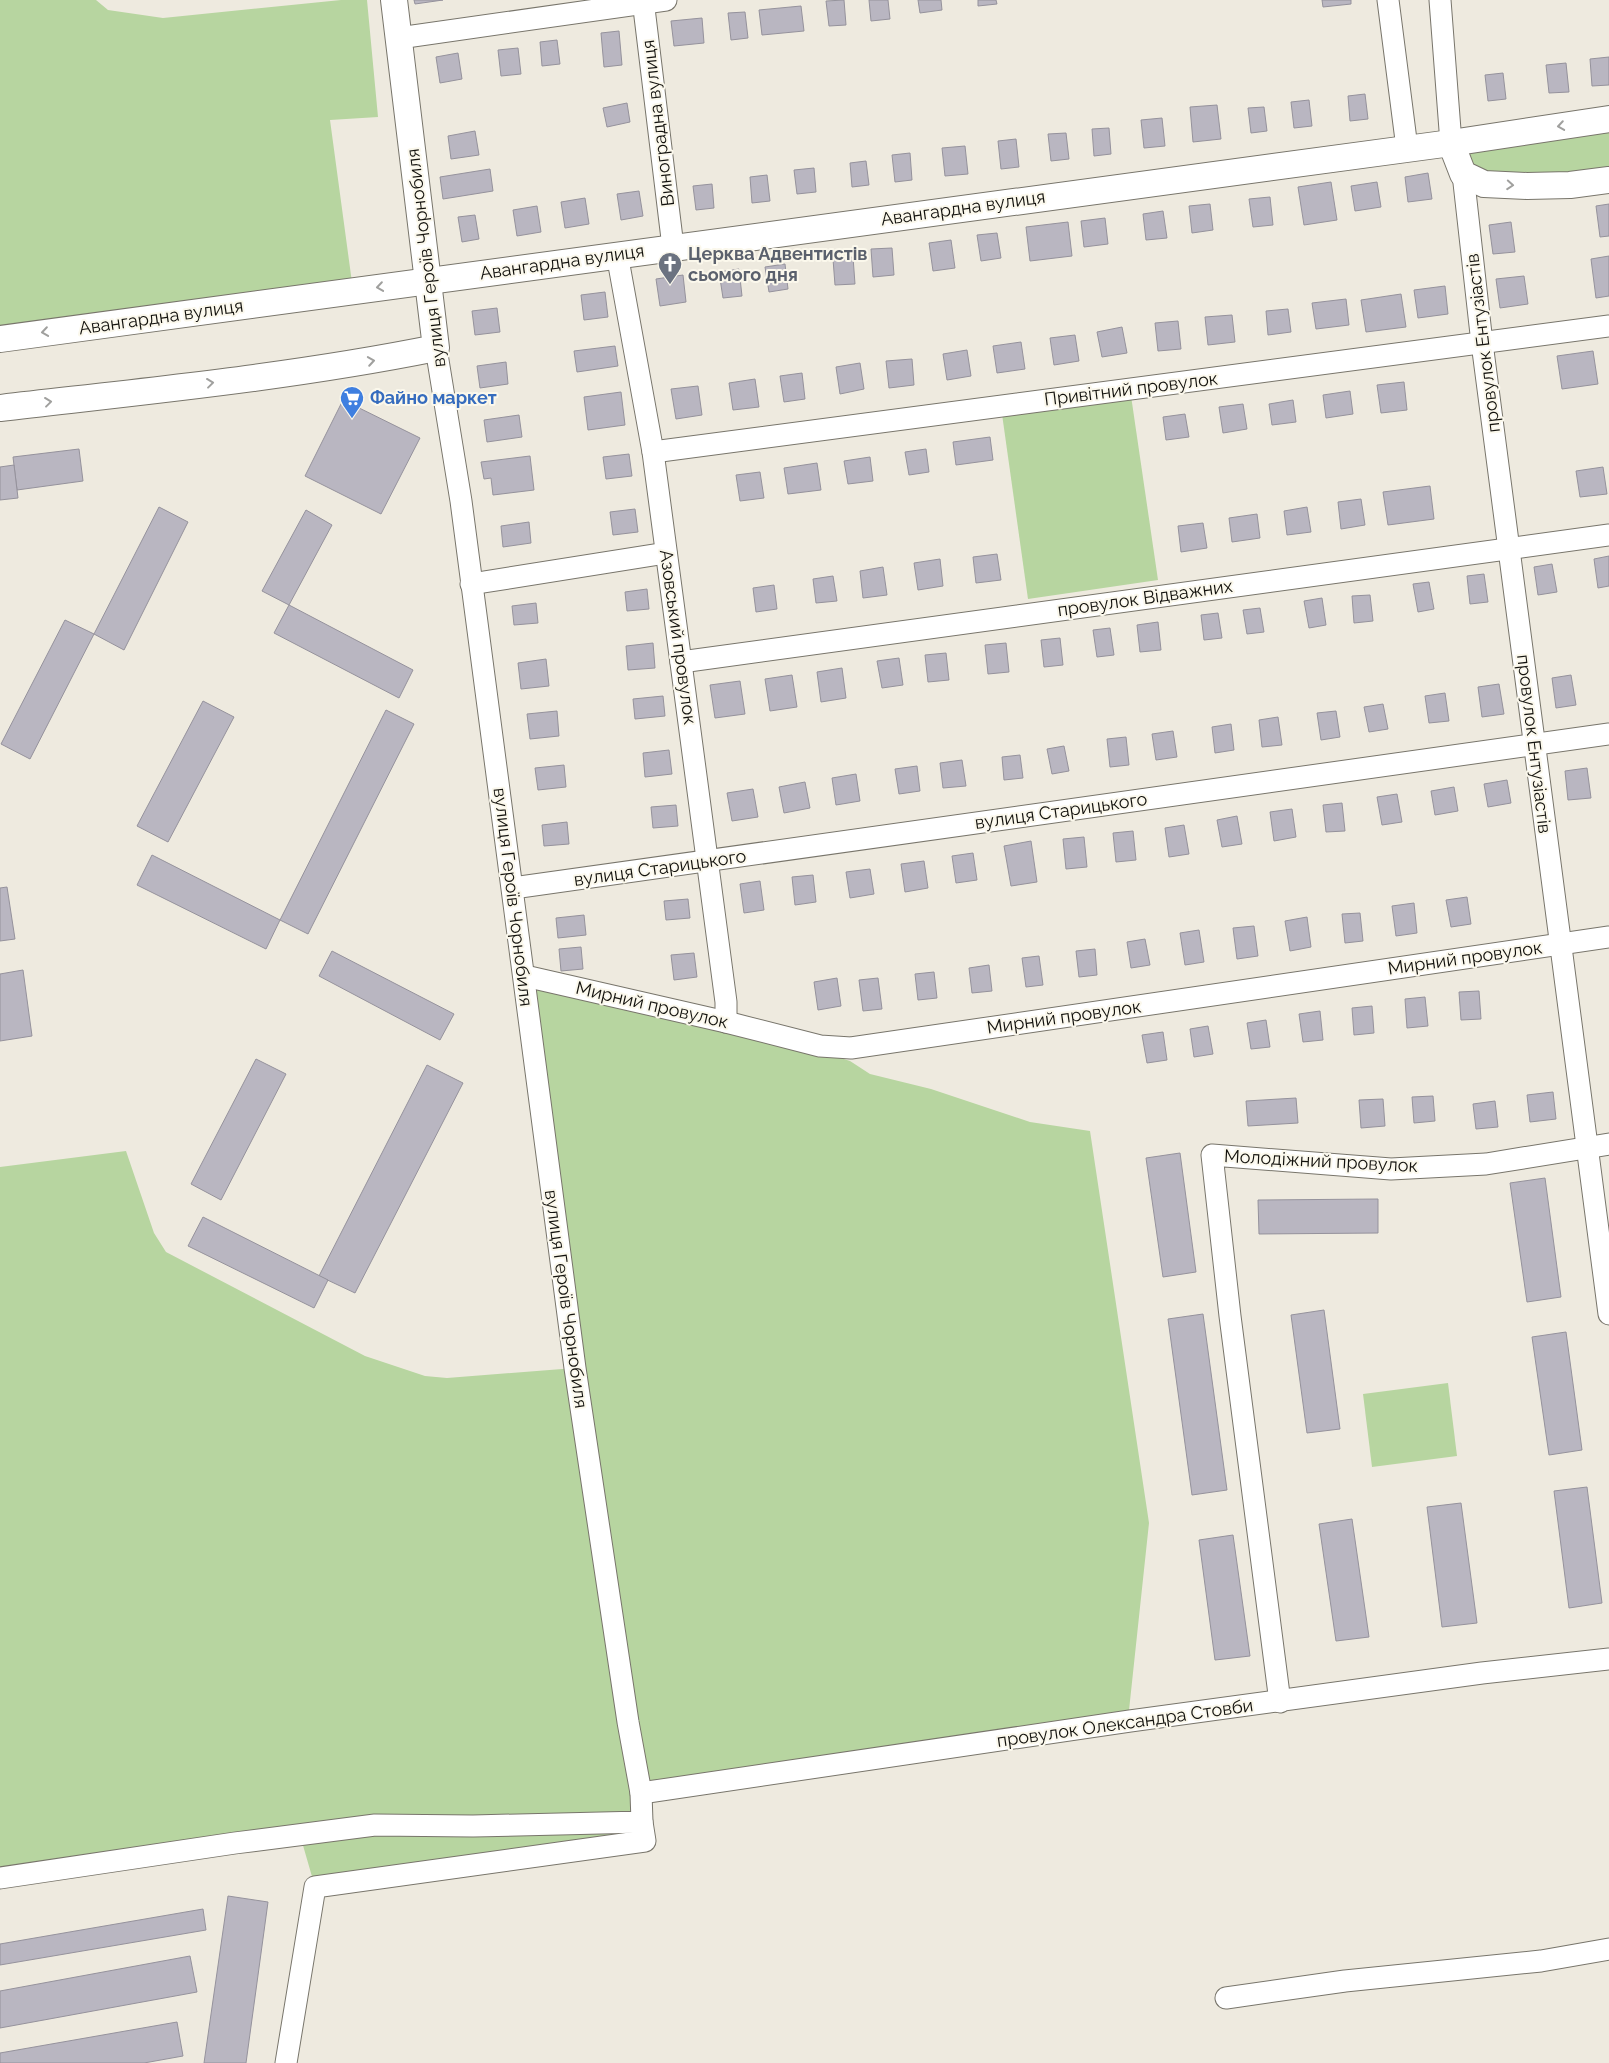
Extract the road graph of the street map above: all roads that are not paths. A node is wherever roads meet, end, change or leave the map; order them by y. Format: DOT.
graph roads {
  1 [pos="394,0"];
  2 [pos="666,0"];
  3 [pos="1388,0"];
  4 [pos="1440,0"];
  5 [pos="643,2"];
  6 [pos="399,38"];
  7 [pos="1609,119"];
  8 [pos="1451,143"];
  9 [pos="1407,148"];
  10 [pos="1463,174"];
  11 [pos="1609,180"];
  12 [pos="673,247"];
  13 [pos="617,254"];
  14 [pos="428,280"];
  15 [pos="1609,326"];
  16 [pos="0,339"];
  17 [pos="1482,343"];
  18 [pos="436,348"];
  19 [pos="0,408"];
  20 [pos="653,452"];
  21 [pos="1609,535"];
  22 [pos="1509,548"];
  23 [pos="666,553"];
  24 [pos="472,584"];
  25 [pos="681,662"];
  26 [pos="1609,734"];
  27 [pos="1535,745"];
  28 [pos="708,861"];
  29 [pos="513,888"];
  30 [pos="1609,937"];
  31 [pos="1560,944"];
  32 [pos="525,976"];
  33 [pos="726,1022"];
  34 [pos="1609,1144"];
  35 [pos="1587,1147"];
  36 [pos="1609,1314"];
  37 [pos="1609,1659"];
  38 [pos="1280,1702"];
  39 [pos="641,1794"];
  40 [pos="642,1822"];
  41 [pos="0,1878"];
  42 [pos="1609,1949"];
  43 [pos="1226,1998"];
  44 [pos="286,2063"];
  1 -- 6 [label="street, вулиця Героїв Чорнобиля"];
  2 -- 5 [label="street"];
  3 -- 9 [label="street"];
  4 -- 8 [label="street"];
  5 -- 6 [label="street"];
  5 -- 12 [label="street, Виноградна вулиця"];
  6 -- 14 [label="street, вулиця Героїв Чорнобиля"];
  7 -- 8 [label="street, Авангардна вулиця, one-way"];
  8 -- 9 [label="street, Авангардна вулиця"];
  8 -- 10 [label="street"];
  9 -- 12 [label="street, Авангардна вулиця"];
  10 -- 11 [label="street, one-way"];
  10 -- 17 [label="street, провулок Ентузіастів"];
  12 -- 13 [label="street, Авангардна вулиця"];
  13 -- 14 [label="street, Авангардна вулиця"];
  13 -- 20 [label="street, Азовський провулок"];
  14 -- 16 [label="street, Авангардна вулиця, one-way"];
  14 -- 18 [label="street, вулиця Героїв Чорнобиля"];
  15 -- 17 [label="street, Привітний провулок"];
  17 -- 20 [label="street, Привітний провулок"];
  17 -- 22 [label="street, провулок Ентузіастів"];
  19 -- 18 [label="street, one-way"];
  18 -- 24 [label="street, вулиця Героїв Чорнобиля"];
  20 -- 23 [label="street, Азовський провулок"];
  21 -- 22 [label="street, провулок Відважних"];
  22 -- 25 [label="street, провулок Відважних"];
  22 -- 27 [label="street, провулок Ентузіастів"];
  23 -- 24 [label="street"];
  23 -- 25 [label="street, Азовський провулок"];
  24 -- 29 [label="street, вулиця Героїв Чорнобиля"];
  25 -- 28 [label="street, Азовський провулок"];
  26 -- 27 [label="street, вулиця Старицького"];
  27 -- 28 [label="street, вулиця Старицького"];
  27 -- 31 [label="street, провулок Ентузіастів"];
  28 -- 29 [label="street, вулиця Старицького"];
  28 -- 33 [label="street, Азовський провулок"];
  29 -- 32 [label="street, вулиця Героїв Чорнобиля"];
  30 -- 31 [label="street, Мирний провулок"];
  31 -- 33 [label="street, Мирний провулок"];
  31 -- 35 [label="street, провулок Ентузіастів"];
  32 -- 33 [label="street, Мирний провулок"];
  32 -- 39 [label="street, вулиця Героїв Чорнобиля"];
  34 -- 35 [label="street, Молодіжний провулок"];
  35 -- 36 [label="street, провулок Ентузіастів"];
  35 -- 38 [label="street, Молодіжний провулок"];
  37 -- 38 [label="street, провулок Олександра Стовби"];
  38 -- 39 [label="street, провулок Олександра Стовби"];
  39 -- 40 [label="street, вулиця Героїв Чорнобиля"];
  40 -- 41 [label="street"];
  40 -- 44 [label="street, вулиця Героїв Чорнобиля"];
  42 -- 43 [label="street"];
}
